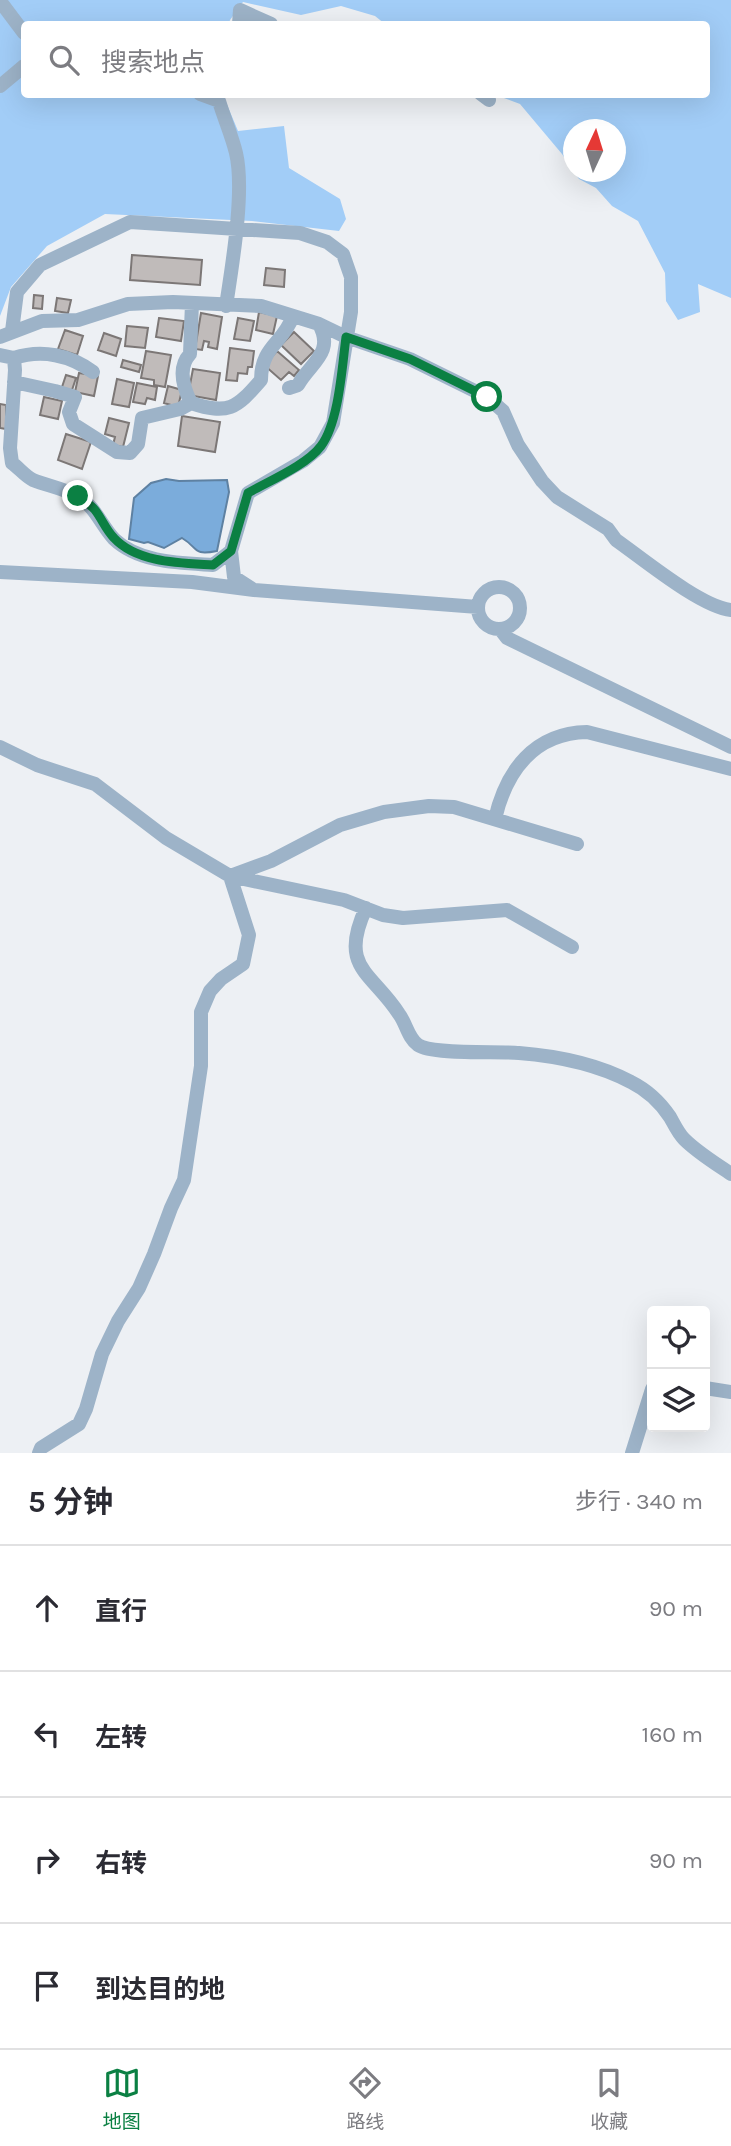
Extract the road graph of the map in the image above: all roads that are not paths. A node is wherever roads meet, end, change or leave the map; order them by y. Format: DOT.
graph roads {
  1 [pos="0,1"];
  2 [pos="237,11"];
  3 [pos="263,21"];
  4 [pos="21,29"];
  5 [pos="21,68"];
  6 [pos="0,86"];
  7 [pos="221,98"];
  8 [pos="236,223"];
  9 [pos="192,303"];
  10 [pos="226,306"];
  11 [pos="293,316"];
  12 [pos="319,324"];
  13 [pos="6,334"];
  14 [pos="346,337"];
  15 [pos="7,356"];
  16 [pos="93,372"];
  17 [pos="14,382"];
  18 [pos="289,388"];
  19 [pos="191,403"];
  20 [pos="231,551"];
  21 [pos="0,572"];
  22 [pos="254,590"];
  23 [pos="478,607"];
  24 [pos="731,610"];
  25 [pos="500,629"];
  26 [pos="0,747"];
  27 [pos="731,747"];
  28 [pos="731,769"];
  29 [pos="495,819"];
  30 [pos="577,844"];
  31 [pos="230,876"];
  32 [pos="366,908"];
  33 [pos="572,947"];
  34 [pos="731,1174"];
  35 [pos="710,1389"];
  36 [pos="731,1392"];
  37 [pos="647,1405"];
  38 [pos="38,1453"];
  39 [pos="632,1453"];
  1 -- 4 [label="street"];
  2 -- 3 [label="street"];
  5 -- 6 [label="street"];
  7 -- 8 [label="street"];
  8 -- 10 [label="street"];
  8 -- 13 [label="street"];
  8 -- 14 [label="street"];
  9 -- 10 [label="street"];
  9 -- 13 [label="street"];
  9 -- 19 [label="street"];
  10 -- 11 [label="street"];
  11 -- 12 [label="street"];
  11 -- 19 [label="street"];
  12 -- 14 [label="street"];
  12 -- 18 [label="street"];
  14 -- 20 [label="street"];
  14 -- 24 [label="street"];
  15 -- 16 [label="street"];
  15 -- 17 [label="street"];
  17 -- 19 [label="street"];
  17 -- 20 [label="street"];
  20 -- 22 [label="street"];
  21 -- 22 [label="street"];
  22 -- 23 [label="street"];
  23 -- 25 [label="street"];
  23 -- 25 [label="street"];
  25 -- 27 [label="street"];
  26 -- 31 [label="street"];
  28 -- 29 [label="street"];
  29 -- 30 [label="street"];
  29 -- 31 [label="street"];
  31 -- 32 [label="street"];
  31 -- 38 [label="street"];
  32 -- 33 [label="street"];
  32 -- 34 [label="street"];
  35 -- 36 [label="street"];
  37 -- 39 [label="street"];
}
